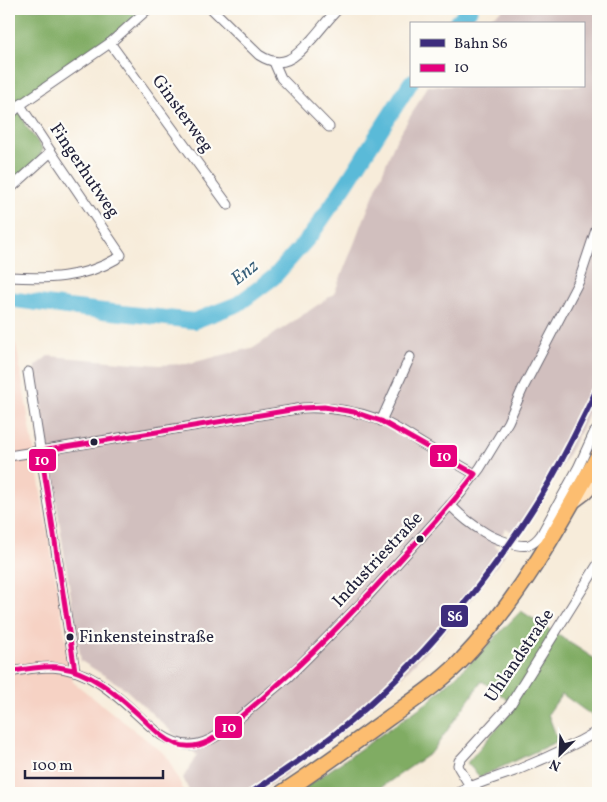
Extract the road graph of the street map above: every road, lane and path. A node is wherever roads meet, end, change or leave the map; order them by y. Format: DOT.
graph roads {
  1 [pos="148,9"];
  2 [pos="212,9"];
  3 [pos="338,9"];
  4 [pos="110,43"];
  5 [pos="274,62"];
  6 [pos="20,105"];
  7 [pos="9,116"];
  8 [pos="329,127"];
  9 [pos="51,152"];
  10 [pos="9,190"];
  11 [pos="228,205"];
  12 [pos="598,224"];
  13 [pos="9,277"];
  14 [pos="410,358"];
  15 [pos="28,372"];
  16 [pos="382,421"];
  17 [pos="598,429"];
  18 [pos="41,451"];
  19 [pos="9,456"];
  20 [pos="598,456"];
  21 [pos="475,474"];
  22 [pos="598,480"];
  23 [pos="574,502"];
  24 [pos="450,505"];
  25 [pos="598,564"];
  26 [pos="75,671"];
  27 [pos="9,672"];
  28 [pos="598,731"];
  29 [pos="470,786"];
  30 [pos="282,793"];
  31 [pos="458,793"];
  1 -- 4 [label="street"];
  2 -- 5 [label="street"];
  3 -- 5 [label="street"];
  4 -- 6 [label="street"];
  4 -- 11 [label="street, Ginsterweg"];
  5 -- 8 [label="street"];
  6 -- 7 [label="street"];
  6 -- 9 [label="street, Fingerhutweg"];
  9 -- 10 [label="street"];
  9 -- 13 [label="street, Fingerhutweg"];
  12 -- 21 [label="street, Industriestraße"];
  14 -- 16 [label="street"];
  15 -- 18 [label="street"];
  16 -- 18 [label="street"];
  16 -- 21 [label="street"];
  17 -- 24 [label="street"];
  18 -- 19 [label="street"];
  18 -- 26 [label="street"];
  20 -- 23 [label="main road"];
  21 -- 24 [label="street, Industriestraße"];
  22 -- 23 [label="main road"];
  23 -- 30 [label="main road"];
  24 -- 26 [label="street, Industriestraße"];
  25 -- 29 [label="street, Uhlandstraße"];
  26 -- 27 [label="street, Industriestraße"];
  28 -- 29 [label="street"];
  29 -- 31 [label="street"];
}
